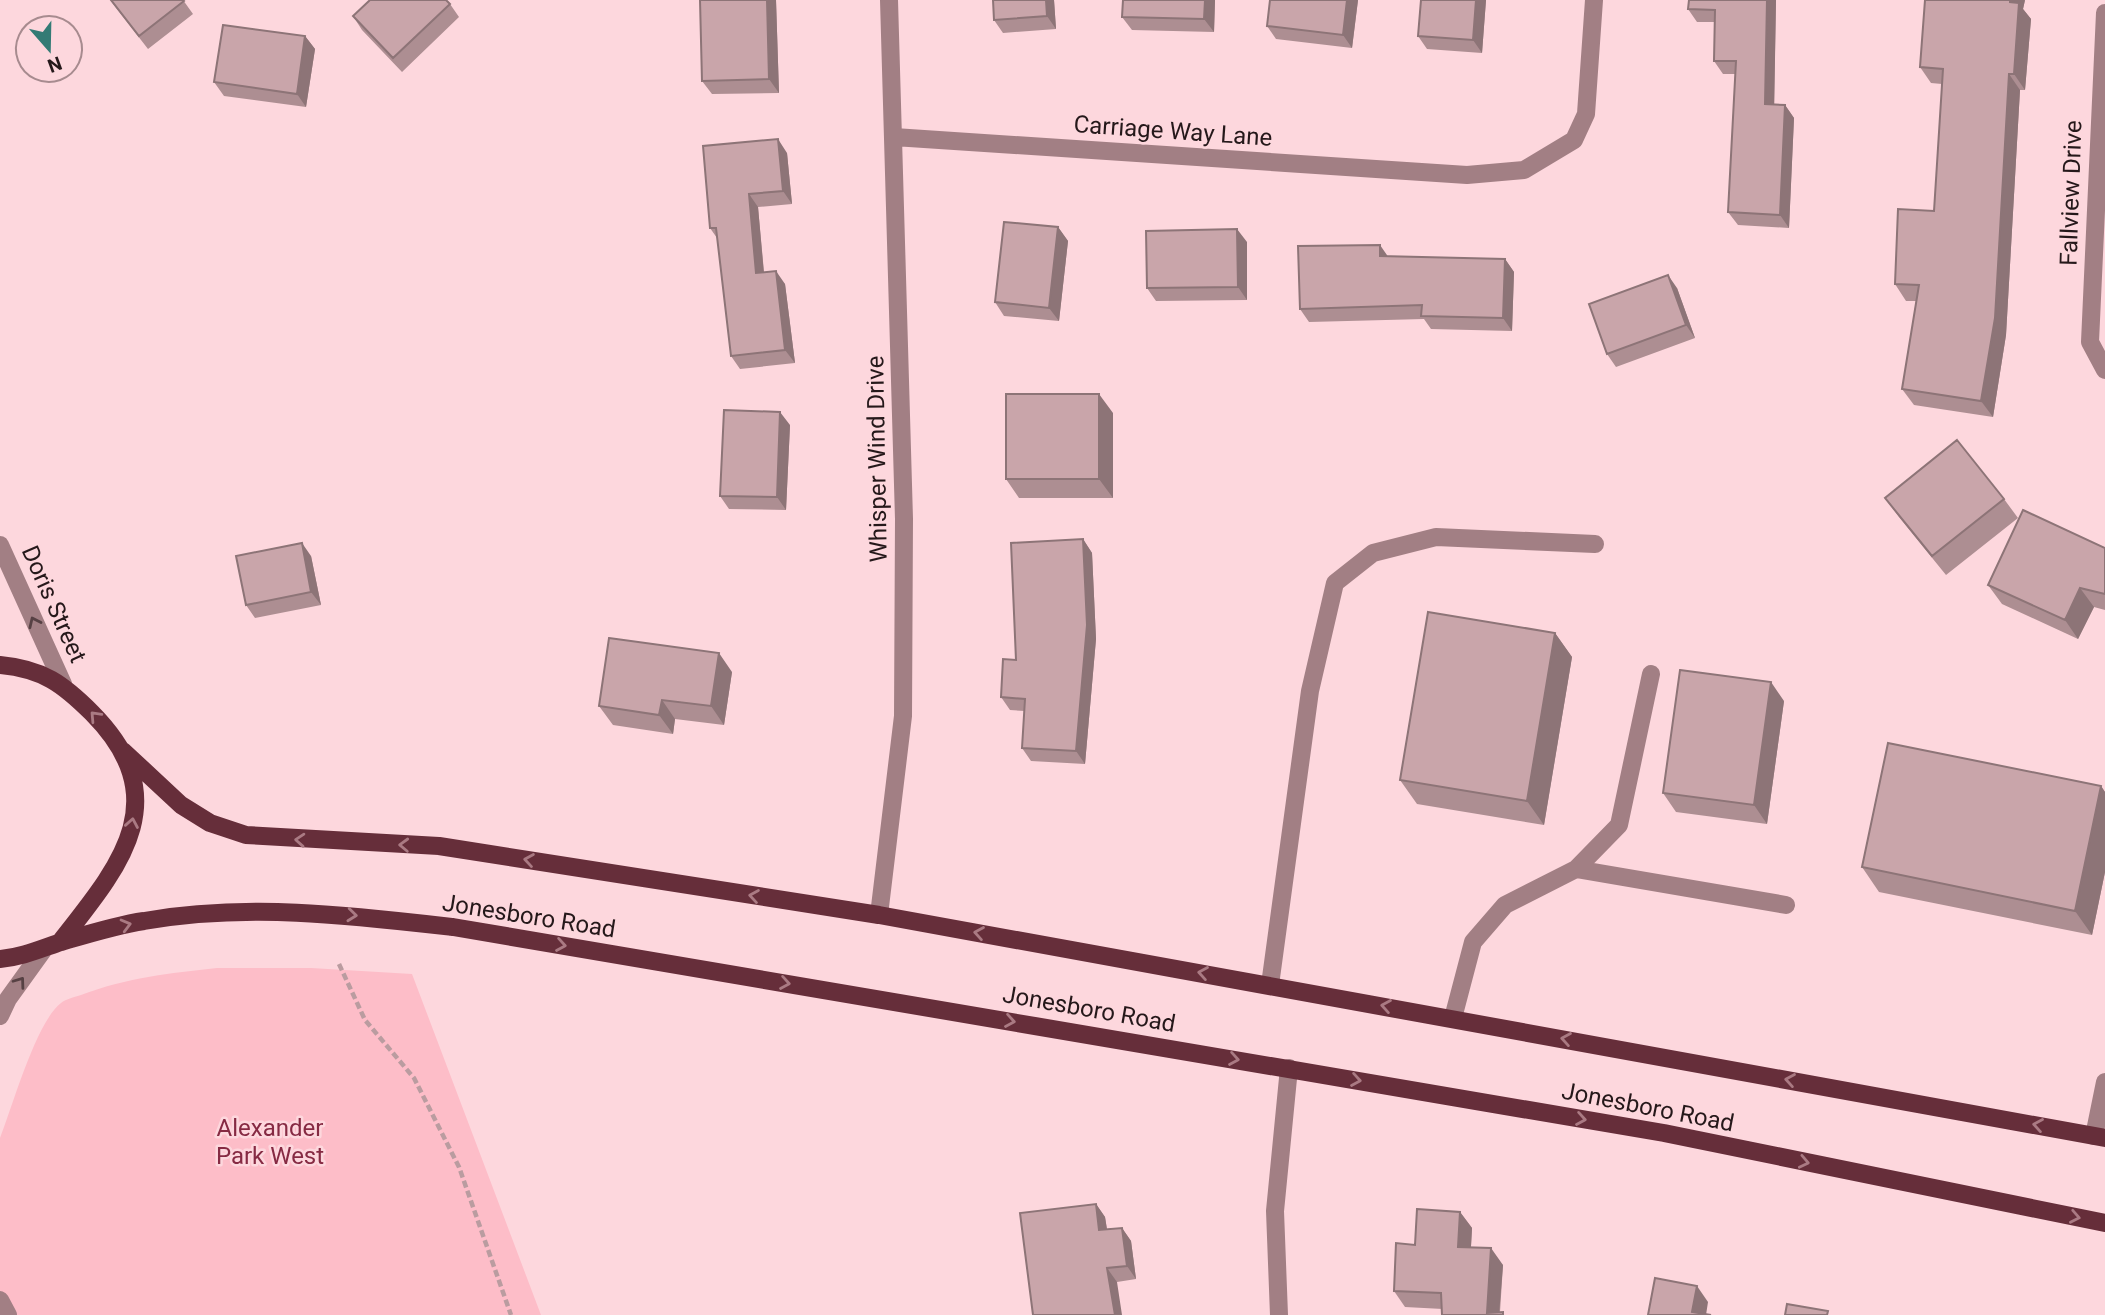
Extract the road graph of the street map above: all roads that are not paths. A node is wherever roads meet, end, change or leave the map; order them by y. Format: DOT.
graph roads {
  1 [pos="889,0"];
  2 [pos="1594,0"];
  3 [pos="2105,13"];
  4 [pos="894,137"];
  5 [pos="2105,370"];
  6 [pos="1595,544"];
  7 [pos="0,545"];
  8 [pos="0,665"];
  9 [pos="1651,674"];
  10 [pos="63,684"];
  11 [pos="123,751"];
  12 [pos="1576,869"];
  13 [pos="1786,905"];
  14 [pos="879,915"];
  15 [pos="52,946"];
  16 [pos="0,959"];
  17 [pos="1270,985"];
  18 [pos="0,1016"];
  19 [pos="1453,1018"];
  20 [pos="1289,1068"];
  21 [pos="2105,1082"];
  22 [pos="2100,1137"];
  23 [pos="2105,1223"];
  24 [pos="0,1300"];
  25 [pos="8,1315"];
  26 [pos="1279,1315"];
  1 -- 4 [label="street, Whisper Wind Drive"];
  2 -- 4 [label="street, Carriage Way Lane"];
  3 -- 5 [label="street, Fallview Drive"];
  4 -- 14 [label="street, Whisper Wind Drive"];
  6 -- 17 [label="street"];
  10 -- 7 [label="street, Doris Street, one-way"];
  8 -- 10 [label="main road"];
  9 -- 12 [label="street"];
  11 -- 10 [label="main road, one-way"];
  14 -- 11 [label="main road, one-way"];
  15 -- 11 [label="main road, one-way"];
  12 -- 13 [label="street"];
  12 -- 19 [label="street"];
  17 -- 14 [label="main road, one-way"];
  15 -- 16 [label="main road, Jonesboro Road"];
  18 -- 15 [label="street, one-way"];
  15 -- 20 [label="main road, Jonesboro Road, one-way"];
  19 -- 17 [label="main road, one-way"];
  22 -- 19 [label="main road, one-way"];
  20 -- 23 [label="main road, Jonesboro Road, one-way"];
  20 -- 26 [label="street"];
  21 -- 22 [label="street"];
  24 -- 25 [label="street"];
}
